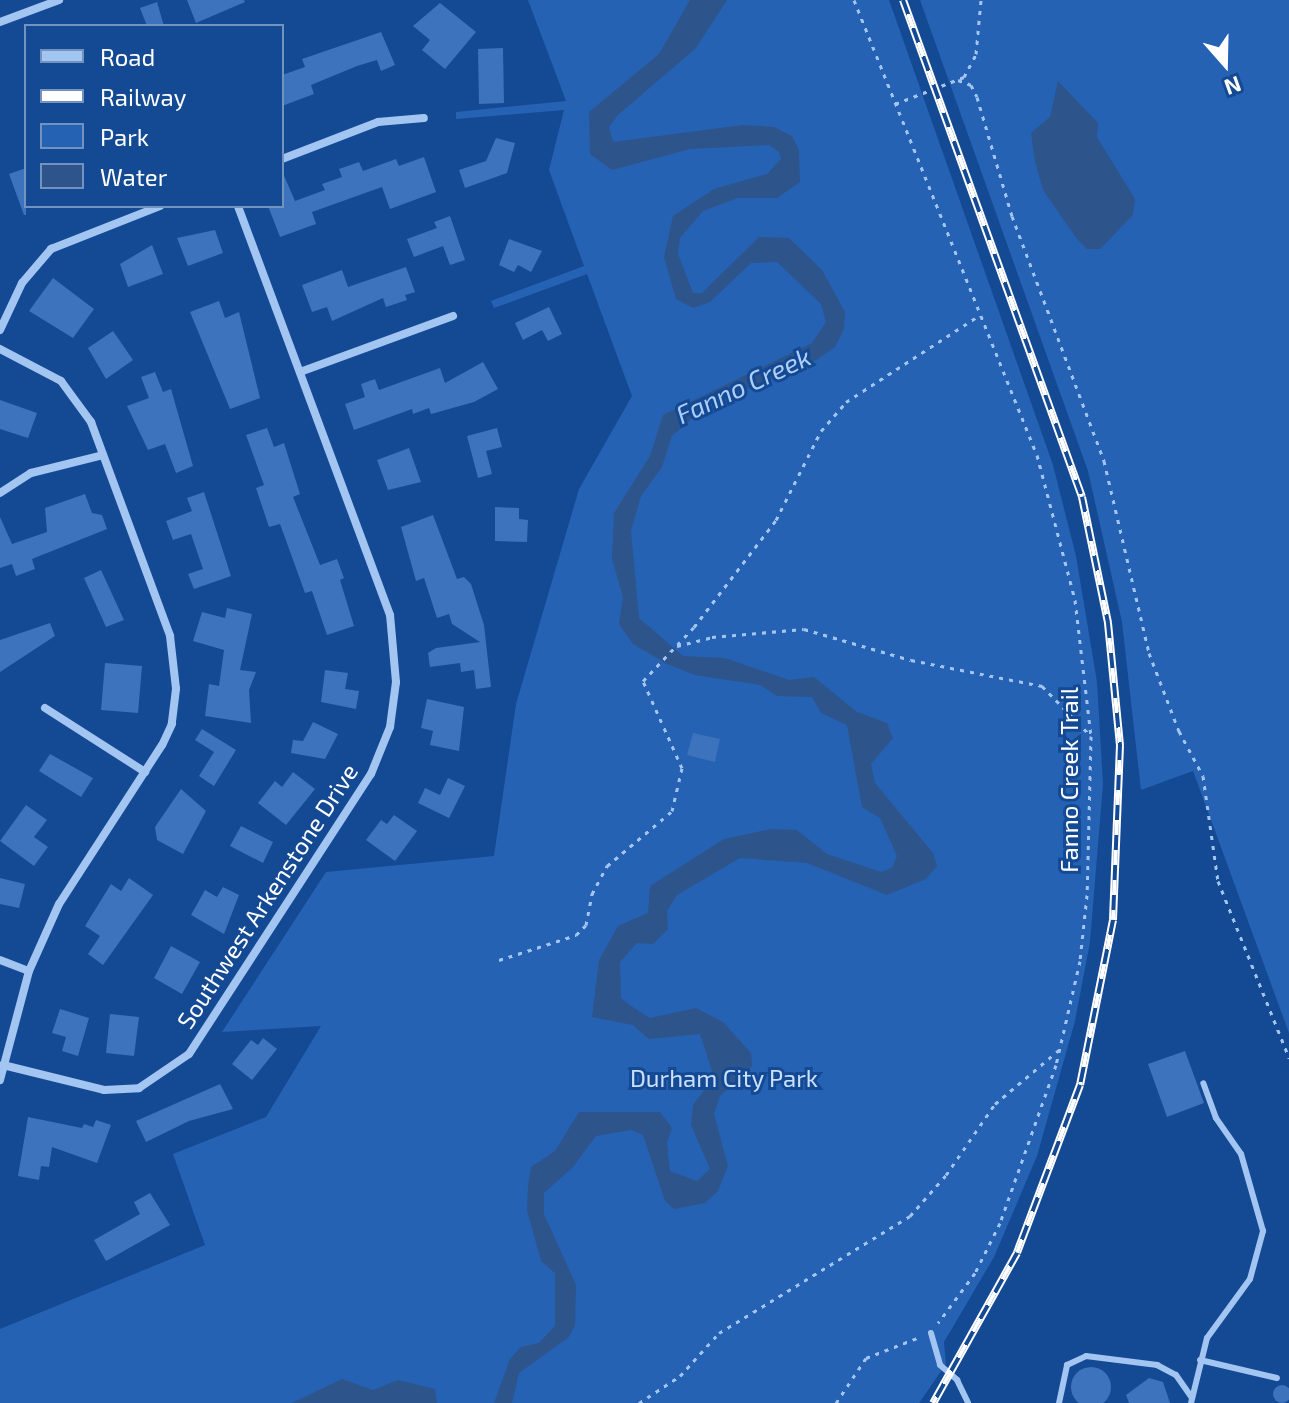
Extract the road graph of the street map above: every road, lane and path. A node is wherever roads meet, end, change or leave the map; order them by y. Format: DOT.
graph roads {
  1 [pos="59,0"];
  2 [pos="854,0"];
  3 [pos="981,0"];
  4 [pos="0,22"];
  5 [pos="958,80"];
  6 [pos="895,104"];
  7 [pos="424,118"];
  8 [pos="284,158"];
  9 [pos="155,208"];
  10 [pos="239,208"];
  11 [pos="453,316"];
  12 [pos="977,317"];
  13 [pos="0,330"];
  14 [pos="0,349"];
  15 [pos="300,372"];
  16 [pos="103,455"];
  17 [pos="0,493"];
  18 [pos="673,647"];
  19 [pos="45,708"];
  20 [pos="1091,736"];
  21 [pos="145,772"];
  22 [pos="0,960"];
  23 [pos="499,960"];
  24 [pos="29,971"];
  25 [pos="1060,1049"];
  26 [pos="1289,1058"];
  27 [pos="3,1065"];
  28 [pos="0,1080"];
  29 [pos="1203,1083"];
  30 [pos="931,1333"];
  31 [pos="1200,1360"];
  32 [pos="1277,1378"];
  33 [pos="1192,1401"];
  34 [pos="639,1403"];
  35 [pos="836,1403"];
  36 [pos="968,1403"];
  37 [pos="1059,1403"];
  1 -- 4 [label="street"];
  2 -- 6 [label="path, Fanno Creek Trail"];
  3 -- 5 [label="path"];
  5 -- 6 [label="path"];
  5 -- 26 [label="path"];
  6 -- 12 [label="path, Fanno Creek Trail"];
  7 -- 8 [label="street"];
  9 -- 13 [label="street"];
  10 -- 15 [label="street, Southwest Arkenstone Drive"];
  11 -- 15 [label="street"];
  12 -- 18 [label="path"];
  12 -- 20 [label="path, Fanno Creek Trail"];
  14 -- 16 [label="street"];
  15 -- 27 [label="street, Southwest Arkenstone Drive"];
  16 -- 17 [label="street"];
  16 -- 21 [label="street"];
  18 -- 20 [label="path"];
  18 -- 23 [label="path"];
  19 -- 21 [label="street"];
  20 -- 25 [label="path, Fanno Creek Trail"];
  21 -- 24 [label="street"];
  22 -- 24 [label="street"];
  24 -- 27 [label="street"];
  25 -- 30 [label="path, Fanno Creek Trail"];
  25 -- 34 [label="path"];
  27 -- 28 [label="street"];
  29 -- 31 [label="lane"];
  30 -- 35 [label="path"];
  30 -- 36 [label="lane"];
  31 -- 32 [label="lane"];
  31 -- 33 [label="lane"];
  33 -- 37 [label="lane"];
}
